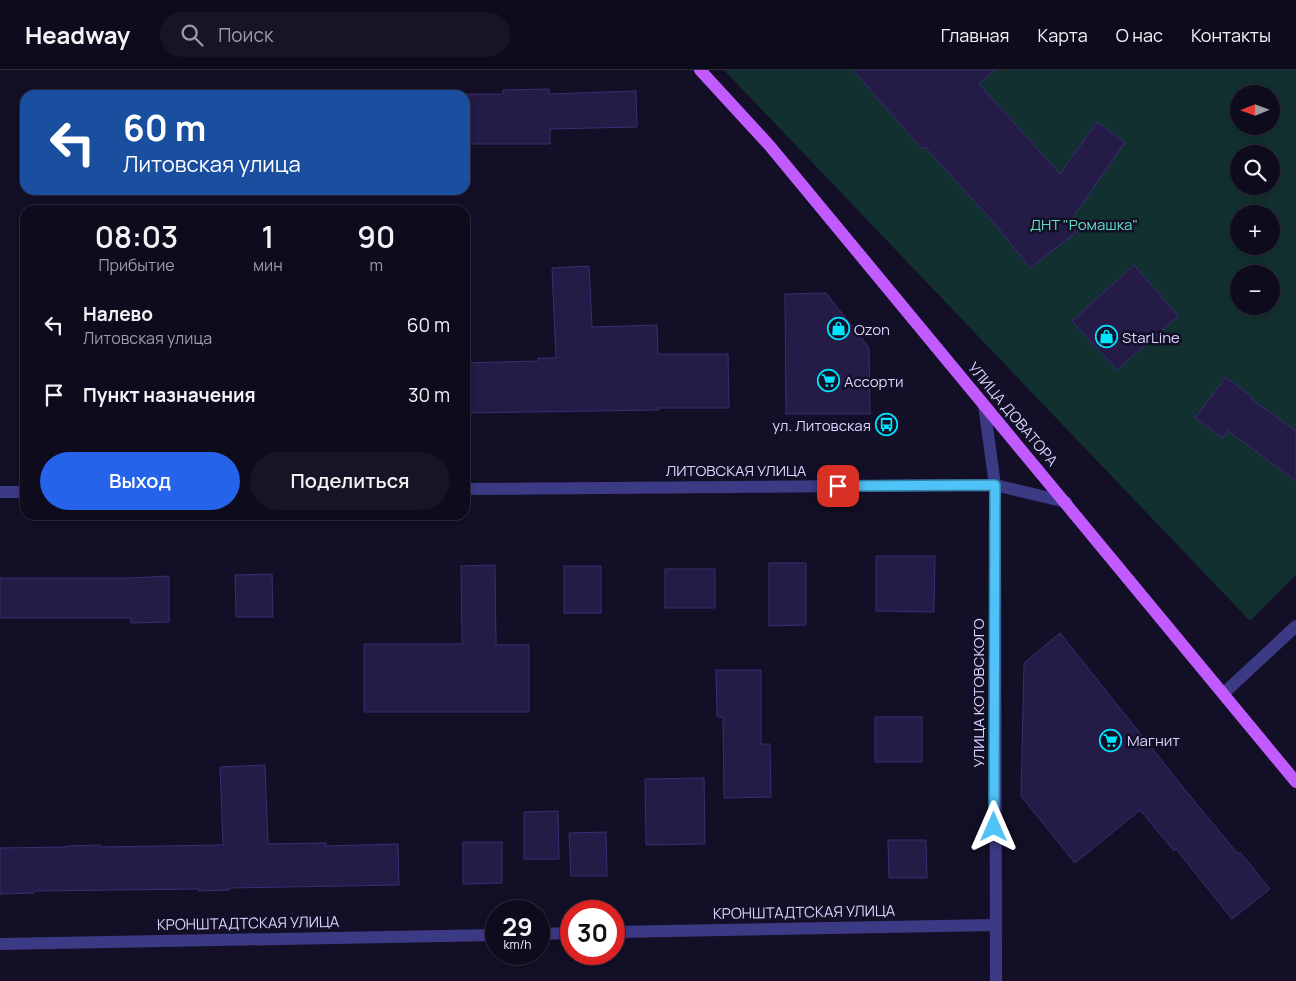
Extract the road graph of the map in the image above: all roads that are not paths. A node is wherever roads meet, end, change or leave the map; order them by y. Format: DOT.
graph roads {
  1 [pos="700,70"];
  2 [pos="984,405"];
  3 [pos="995,485"];
  4 [pos="470,488"];
  5 [pos="0,492"];
  6 [pos="20,492"];
  7 [pos="1066,502"];
  8 [pos="1296,626"];
  9 [pos="1224,693"];
  10 [pos="1296,782"];
  11 [pos="995,925"];
  12 [pos="625,932"];
  13 [pos="485,935"];
  14 [pos="0,944"];
  15 [pos="996,981"];
  1 -- 2 [label="main road, УЛИЦА ДОВАТОРА"];
  2 -- 3 [label="street, УЛИЦА КОТОВСКОГО"];
  2 -- 7 [label="main road, УЛИЦА ДОВАТОРА"];
  3 -- 4 [label="street, ЛИТОВСКАЯ УЛИЦА"];
  3 -- 7 [label="street, ЛИТОВСКАЯ УЛИЦА"];
  3 -- 11 [label="street, УЛИЦА КОТОВСКОГО"];
  5 -- 6 [label="street"];
  7 -- 9 [label="main road, УЛИЦА ДОВАТОРА"];
  8 -- 9 [label="street"];
  9 -- 10 [label="main road, УЛИЦА ДОВАТОРА"];
  11 -- 12 [label="street, КРОНШТАДТСКАЯ УЛИЦА"];
  11 -- 15 [label="street, УЛИЦА КОТОВСКОГО"];
  13 -- 14 [label="street, КРОНШТАДТСКАЯ УЛИЦА"];
}
